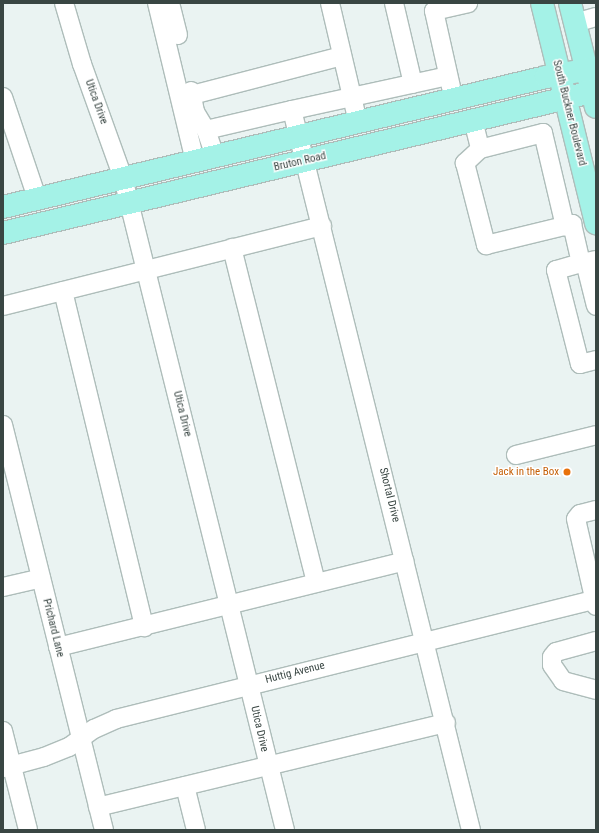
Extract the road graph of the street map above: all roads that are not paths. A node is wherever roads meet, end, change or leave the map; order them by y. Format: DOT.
graph roads {
  1 [pos="64,3"];
  2 [pos="157,3"];
  3 [pos="170,3"];
  4 [pos="330,3"];
  5 [pos="394,3"];
  6 [pos="468,3"];
  7 [pos="542,3"];
  8 [pos="592,3"];
  9 [pos="572,13"];
  10 [pos="596,17"];
  11 [pos="342,56"];
  12 [pos="591,69"];
  13 [pos="560,75"];
  14 [pos="448,76"];
  15 [pos="413,84"];
  16 [pos="192,95"];
  17 [pos="3,97"];
  18 [pos="352,97"];
  19 [pos="595,97"];
  20 [pos="566,98"];
  21 [pos="454,99"];
  22 [pos="292,110"];
  23 [pos="473,120"];
  24 [pos="358,122"];
  25 [pos="206,130"];
  26 [pos="299,136"];
  27 [pos="480,149"];
  28 [pos="205,158"];
  29 [pos="305,161"];
  30 [pos="123,178"];
  31 [pos="37,198"];
  32 [pos="130,202"];
  33 [pos="3,207"];
  34 [pos="595,221"];
  35 [pos="569,225"];
  36 [pos="322,226"];
  37 [pos="3,233"];
  38 [pos="232,248"];
  39 [pos="588,262"];
  40 [pos="147,269"];
  41 [pos="63,291"];
  42 [pos="3,306"];
  43 [pos="596,306"];
  44 [pos="596,360"];
  45 [pos="3,425"];
  46 [pos="596,435"];
  47 [pos="516,456"];
  48 [pos="596,510"];
  49 [pos="405,561"];
  50 [pos="591,566"];
  51 [pos="41,578"];
  52 [pos="316,583"];
  53 [pos="3,587"];
  54 [pos="595,602"];
  55 [pos="229,606"];
  56 [pos="144,627"];
  57 [pos="596,641"];
  58 [pos="426,642"];
  59 [pos="58,647"];
  60 [pos="249,684"];
  61 [pos="596,690"];
  62 [pos="446,723"];
  63 [pos="3,731"];
  64 [pos="80,738"];
  65 [pos="7,767"];
  66 [pos="268,767"];
  67 [pos="185,786"];
  68 [pos="98,807"];
  69 [pos="28,830"];
  70 [pos="104,830"];
  71 [pos="196,830"];
  72 [pos="285,830"];
  73 [pos="472,830"];
  1 -- 30 [label="street, Utica Drive"];
  2 -- 28 [label="street"];
  3 -- 16 [label="street"];
  4 -- 11 [label="street"];
  5 -- 15 [label="street"];
  6 -- 14 [label="street"];
  7 -- 13 [label="main road, South Buckner Boulevard"];
  8 -- 10 [label="street"];
  9 -- 10 [label="street"];
  9 -- 12 [label="main road"];
  11 -- 16 [label="street"];
  11 -- 18 [label="street"];
  12 -- 13 [label="main road"];
  12 -- 19 [label="main road"];
  13 -- 20 [label="main road, South Buckner Boulevard"];
  13 -- 21 [label="main road"];
  14 -- 15 [label="street"];
  14 -- 21 [label="street"];
  15 -- 18 [label="street"];
  16 -- 25 [label="street"];
  17 -- 31 [label="street"];
  18 -- 22 [label="street"];
  18 -- 24 [label="street"];
  19 -- 20 [label="main road, Bruton Road"];
  20 -- 23 [label="main road, Bruton Road"];
  20 -- 34 [label="main road, South Buckner Boulevard"];
  21 -- 24 [label="main road"];
  22 -- 25 [label="street"];
  22 -- 26 [label="street, Shortal Drive"];
  23 -- 27 [label="street"];
  23 -- 29 [label="main road, Bruton Road"];
  24 -- 26 [label="main road"];
  25 -- 28 [label="street"];
  26 -- 28 [label="main road"];
  26 -- 29 [label="street, Shortal Drive"];
  27 -- 35 [label="street"];
  27 -- 35 [label="street"];
  28 -- 30 [label="main road"];
  29 -- 32 [label="main road, Bruton Road"];
  29 -- 36 [label="street, Shortal Drive"];
  30 -- 31 [label="main road"];
  30 -- 32 [label="street, Utica Drive"];
  31 -- 33 [label="main road"];
  32 -- 37 [label="main road, Bruton Road"];
  32 -- 40 [label="street, Utica Drive"];
  34 -- 35 [label="street"];
  35 -- 39 [label="street"];
  36 -- 38 [label="street"];
  36 -- 49 [label="street, Shortal Drive"];
  38 -- 40 [label="street"];
  38 -- 52 [label="street"];
  39 -- 43 [label="street"];
  39 -- 44 [label="street"];
  40 -- 41 [label="street"];
  40 -- 55 [label="street, Utica Drive"];
  41 -- 42 [label="street"];
  41 -- 56 [label="street"];
  45 -- 51 [label="street, Prichard Lane"];
  46 -- 47 [label="street"];
  48 -- 50 [label="street"];
  49 -- 52 [label="street"];
  49 -- 58 [label="street, Shortal Drive"];
  50 -- 54 [label="street"];
  51 -- 53 [label="street"];
  51 -- 59 [label="street, Prichard Lane"];
  52 -- 55 [label="street"];
  54 -- 58 [label="street, Huttig Avenue"];
  55 -- 56 [label="street"];
  55 -- 60 [label="street, Utica Drive"];
  56 -- 59 [label="street"];
  57 -- 61 [label="street"];
  58 -- 60 [label="street, Huttig Avenue"];
  58 -- 62 [label="street, Shortal Drive"];
  59 -- 64 [label="street, Prichard Lane"];
  60 -- 64 [label="street, Huttig Avenue"];
  60 -- 66 [label="street, Utica Drive"];
  62 -- 66 [label="street"];
  62 -- 73 [label="street, Shortal Drive"];
  63 -- 65 [label="street"];
  64 -- 65 [label="street, Huttig Avenue"];
  64 -- 68 [label="street, Prichard Lane"];
  65 -- 69 [label="street"];
  66 -- 67 [label="street"];
  66 -- 72 [label="street, Utica Drive"];
  67 -- 68 [label="street"];
  67 -- 71 [label="street"];
  68 -- 70 [label="street, Prichard Lane"];
}
